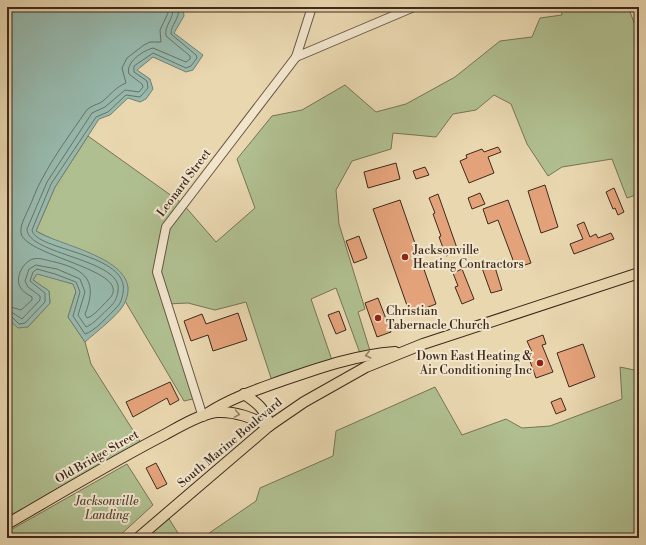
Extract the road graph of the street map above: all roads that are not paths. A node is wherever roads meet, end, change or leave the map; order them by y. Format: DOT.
graph roads {
  1 [pos="312,7"];
  2 [pos="414,7"];
  3 [pos="296,57"];
  4 [pos="639,273"];
  5 [pos="407,351"];
  6 [pos="244,394"];
  7 [pos="203,417"];
  8 [pos="269,426"];
  9 [pos="7,524"];
  10 [pos="138,538"];
  1 -- 3 [label="street, Leonard Street"];
  2 -- 3 [label="street"];
  3 -- 7 [label="street, Leonard Street"];
  4 -- 5 [label="main road, South Marine Boulevard"];
  5 -- 6 [label="main road, Old Bridge Street, one-way"];
  5 -- 8 [label="main road, South Marine Boulevard"];
  6 -- 7 [label="main road, Old Bridge Street"];
  6 -- 8 [label="main road"];
  7 -- 8 [label="main road, Old Bridge Street, one-way"];
  7 -- 9 [label="main road, Old Bridge Street"];
  8 -- 10 [label="main road, South Marine Boulevard"];
}
